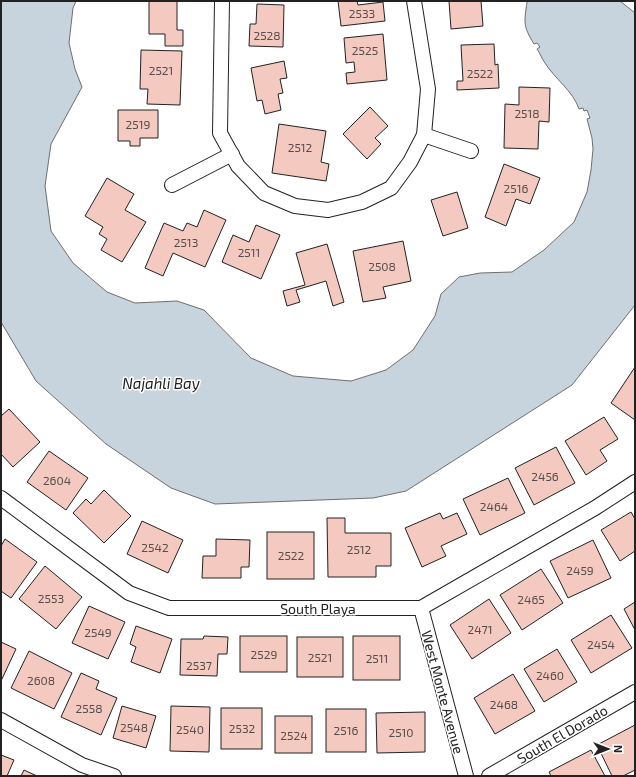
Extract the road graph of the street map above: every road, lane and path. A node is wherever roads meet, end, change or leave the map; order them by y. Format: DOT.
graph roads {
  1 [pos="222,1"];
  2 [pos="414,1"];
  3 [pos="424,134"];
  4 [pos="471,151"];
  5 [pos="232,154"];
  6 [pos="172,185"];
  7 [pos="635,482"];
  8 [pos="1,498"];
  9 [pos="421,608"];
  10 [pos="635,692"];
  11 [pos="1,720"];
  12 [pos="114,776"];
  13 [pos="466,776"];
  14 [pos="489,776"];
  1 -- 5 [label="street"];
  2 -- 3 [label="street"];
  3 -- 4 [label="street"];
  3 -- 5 [label="street"];
  5 -- 6 [label="street"];
  7 -- 9 [label="street, South Playa"];
  8 -- 9 [label="street, South Playa"];
  9 -- 13 [label="street, West Monte Avenue"];
  10 -- 14 [label="street, South El Dorado"];
  11 -- 12 [label="street"];
}
